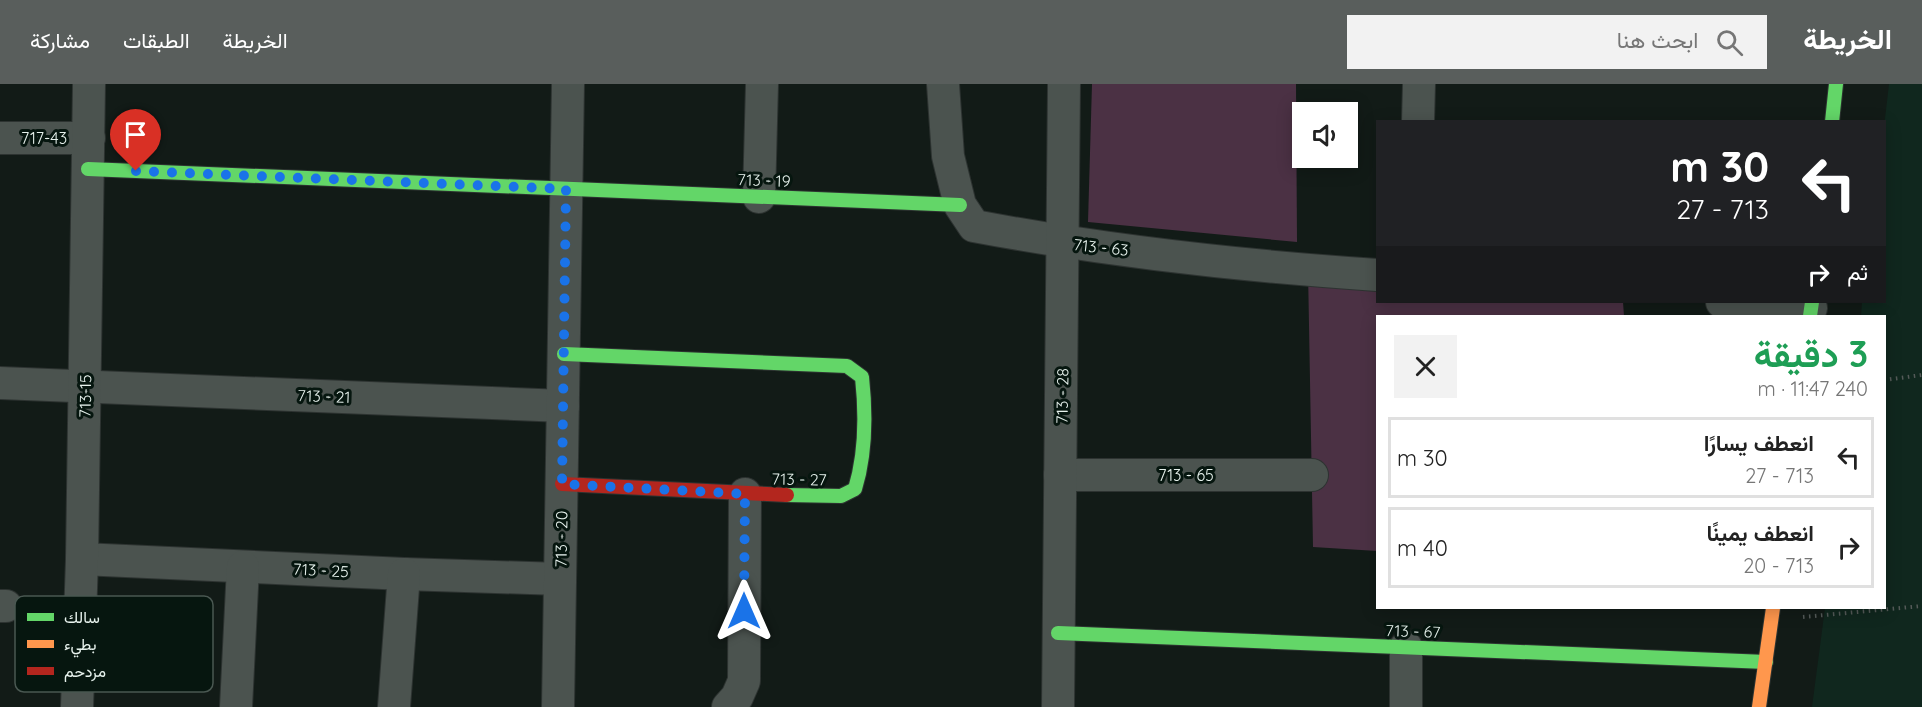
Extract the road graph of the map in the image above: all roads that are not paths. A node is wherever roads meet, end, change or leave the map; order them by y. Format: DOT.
graph roads {
  1 [pos="89,84"];
  2 [pos="568,84"];
  3 [pos="762,84"];
  4 [pos="943,84"];
  5 [pos="1064,84"];
  6 [pos="1419,84"];
  7 [pos="1836,84"];
  8 [pos="1418,120"];
  9 [pos="1832,120"];
  10 [pos="0,138"];
  11 [pos="89,138"];
  12 [pos="88,169"];
  13 [pos="566,189"];
  14 [pos="759,197"];
  15 [pos="960,205"];
  16 [pos="1064,243"];
  17 [pos="1376,275"];
  18 [pos="1735,303"];
  19 [pos="1811,309"];
  20 [pos="564,354"];
  21 [pos="0,383"];
  22 [pos="85,386"];
  23 [pos="563,406"];
  24 [pos="1060,475"];
  25 [pos="1312,475"];
  26 [pos="562,484"];
  27 [pos="745,494"];
  28 [pos="82,559"];
  29 [pos="243,567"];
  30 [pos="404,574"];
  31 [pos="560,579"];
  32 [pos="81,596"];
  33 [pos="1773,614"];
  34 [pos="1058,633"];
  35 [pos="1406,647"];
  36 [pos="1766,662"];
  37 [pos="78,692"];
  38 [pos="77,707"];
  39 [pos="236,707"];
  40 [pos="394,707"];
  41 [pos="558,707"];
  42 [pos="728,707"];
  43 [pos="1058,707"];
  44 [pos="1406,707"];
  45 [pos="1759,707"];
  1 -- 11 [label="street, 713-15"];
  2 -- 13 [label="street, 713 - 20"];
  3 -- 14 [label="street"];
  4 -- 15 [label="street, 713 - 63"];
  5 -- 16 [label="street, 713 - 28"];
  6 -- 8 [label="street"];
  7 -- 9 [label="street"];
  10 -- 11 [label="street, 717-43"];
  11 -- 12 [label="street, 713-15"];
  12 -- 13 [label="street, 713 - 19"];
  12 -- 22 [label="street, 713-15"];
  13 -- 14 [label="street, 713 - 19"];
  13 -- 20 [label="street, 713 - 20"];
  14 -- 15 [label="street, 713 - 19"];
  15 -- 16 [label="street, 713 - 63"];
  16 -- 17 [label="street, 713 - 63"];
  16 -- 24 [label="street, 713 - 28"];
  18 -- 19 [label="street"];
  20 -- 23 [label="street, 713 - 20"];
  20 -- 27 [label="street, 713 - 27"];
  21 -- 22 [label="street, 713 - 21"];
  22 -- 23 [label="street, 713 - 21"];
  22 -- 28 [label="street, 713-15"];
  23 -- 26 [label="street, 713 - 20"];
  24 -- 25 [label="street, 713 - 65"];
  24 -- 34 [label="street, 713 - 28"];
  26 -- 27 [label="street, 713 - 27"];
  26 -- 31 [label="street, 713 - 20"];
  27 -- 42 [label="street"];
  28 -- 29 [label="street, 713 - 25"];
  28 -- 32 [label="street, 713-15"];
  29 -- 30 [label="street, 713 - 25"];
  29 -- 39 [label="street"];
  30 -- 31 [label="street, 713 - 25"];
  30 -- 40 [label="street"];
  31 -- 41 [label="street, 713 - 20"];
  33 -- 36 [label="street"];
  34 -- 35 [label="street, 713 - 67"];
  34 -- 43 [label="street, 713 - 28"];
  35 -- 36 [label="street, 713 - 67"];
  35 -- 44 [label="street"];
  36 -- 45 [label="street"];
  37 -- 38 [label="street, 713-15"];
}
